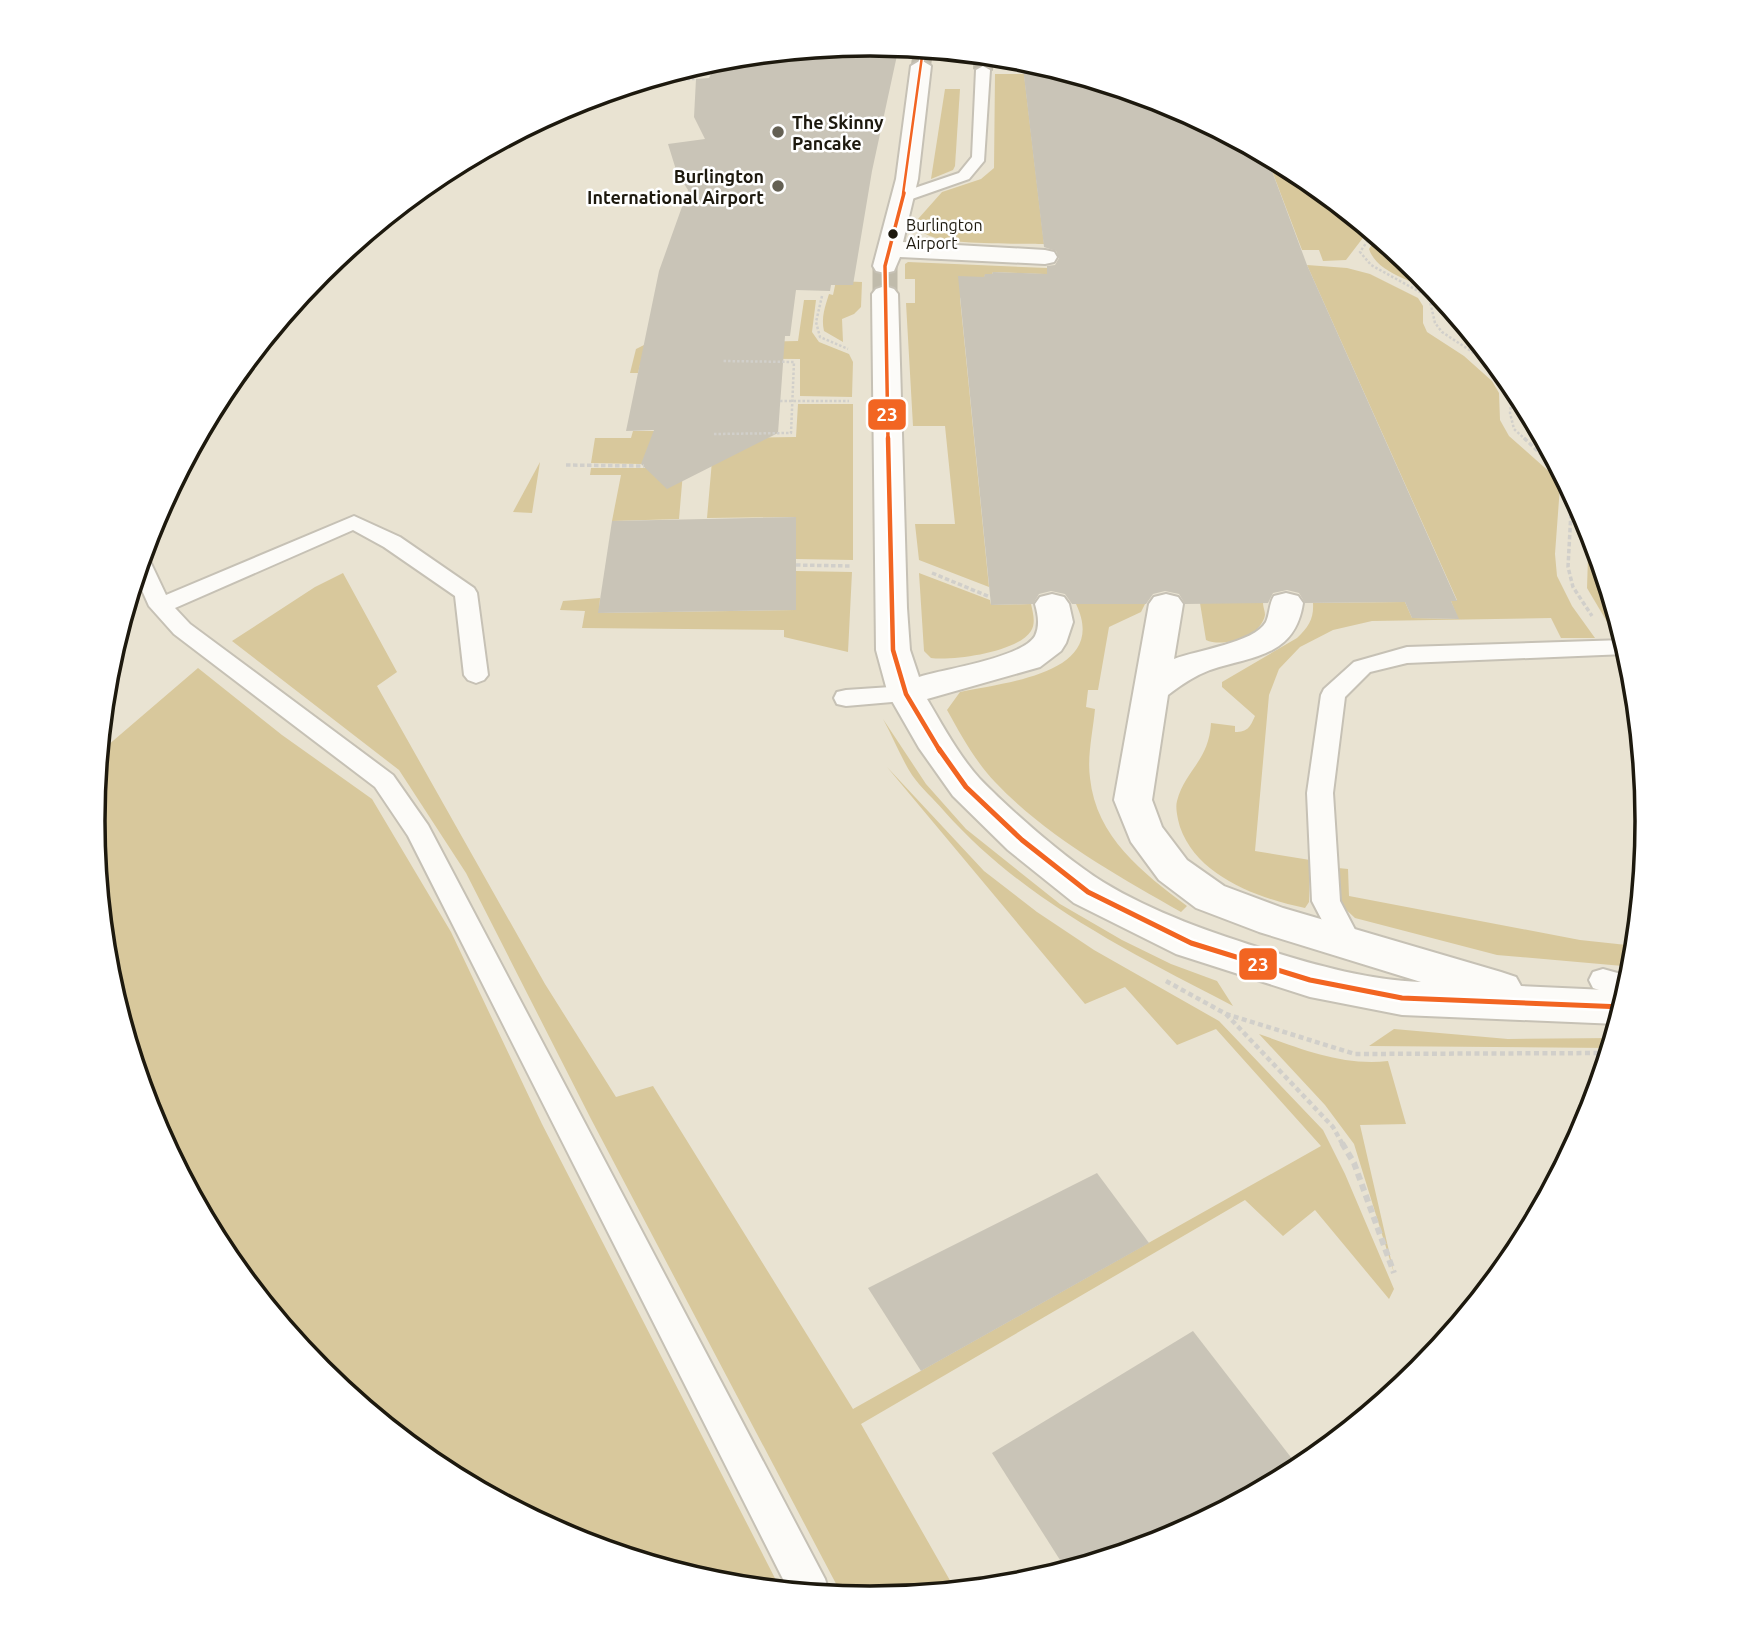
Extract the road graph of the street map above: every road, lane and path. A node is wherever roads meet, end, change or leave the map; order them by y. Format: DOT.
graph roads {
  1 [pos="921,66"];
  2 [pos="983,70"];
  3 [pos="684,79"];
  4 [pos="696,79"];
  5 [pos="903,197"];
  6 [pos="1368,240"];
  7 [pos="1045,257"];
  8 [pos="886,270"];
  9 [pos="1426,295"];
  10 [pos="1430,300"];
  11 [pos="1479,356"];
  12 [pos="723,361"];
  13 [pos="779,401"];
  14 [pos="793,401"];
  15 [pos="836,401"];
  16 [pos="1511,403"];
  17 [pos="714,434"];
  18 [pos="1542,456"];
  19 [pos="566,465"];
  20 [pos="644,466"];
  21 [pos="1571,513"];
  22 [pos="796,565"];
  23 [pos="835,566"];
  24 [pos="146,574"];
  25 [pos="1286,603"];
  26 [pos="1052,604"];
  27 [pos="1166,604"];
  28 [pos="160,606"];
  29 [pos="1593,617"];
  30 [pos="1615,647"];
  31 [pos="476,675"];
  32 [pos="1151,691"];
  33 [pos="905,694"];
  34 [pos="846,698"];
  35 [pos="1348,943"];
  36 [pos="1616,992"];
  37 [pos="1555,1006"];
  38 [pos="1226,1014"];
  39 [pos="1394,1273"];
  40 [pos="806,1584"];
  1 -- 5 [label="street"];
  2 -- 5 [label="lane"];
  3 -- 4 [label="path"];
  5 -- 8 [label="street"];
  6 -- 9 [label="path"];
  7 -- 8 [label="street"];
  8 -- 33 [label="street"];
  10 -- 11 [label="path"];
  12 -- 14 [label="path"];
  13 -- 14 [label="path"];
  14 -- 15 [label="path"];
  14 -- 17 [label="path"];
  16 -- 18 [label="path"];
  19 -- 20 [label="path"];
  21 -- 29 [label="path"];
  22 -- 23 [label="path"];
  24 -- 28 [label="lane"];
  25 -- 32 [label="street"];
  26 -- 33 [label="street"];
  27 -- 32 [label="street"];
  28 -- 31 [label="lane"];
  28 -- 40 [label="lane"];
  30 -- 35 [label="lane"];
  32 -- 35 [label="street"];
  33 -- 34 [label="lane"];
  33 -- 37 [label="street"];
  35 -- 37 [label="street"];
  36 -- 37 [label="street"];
  38 -- 39 [label="path"];
}
